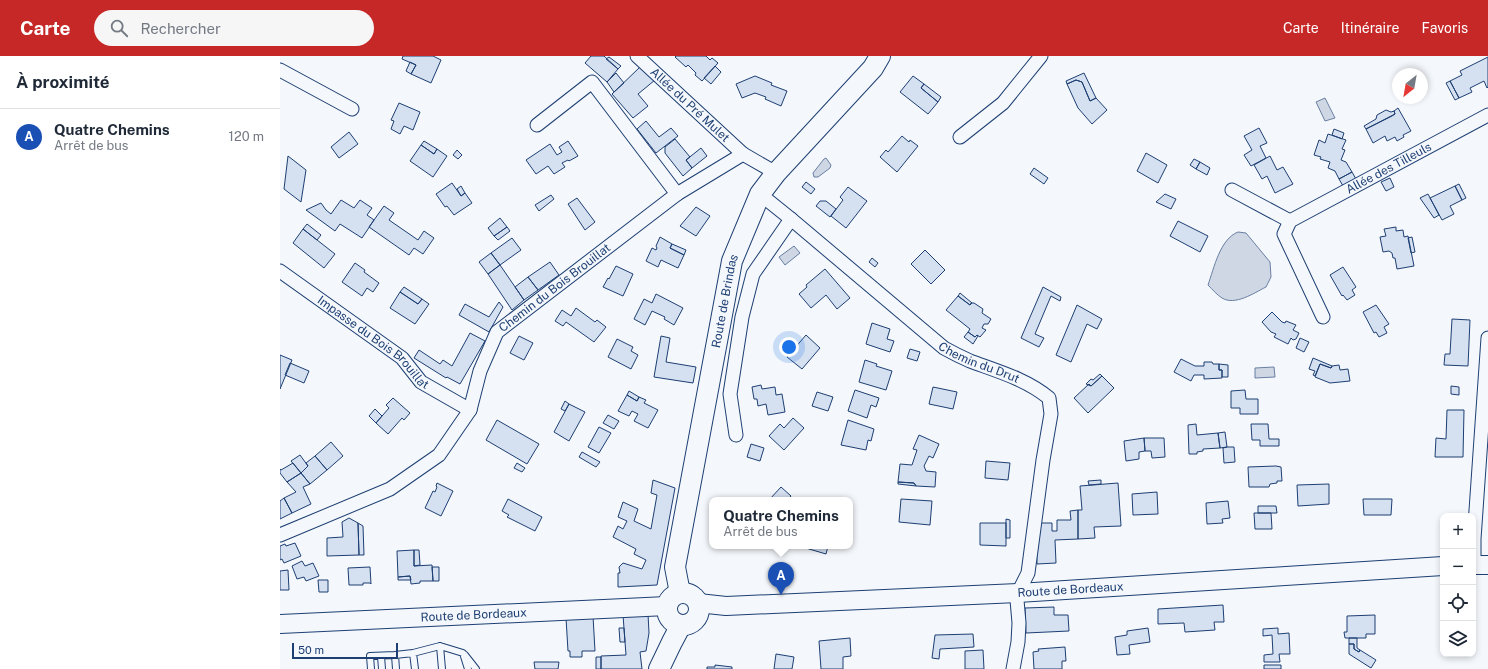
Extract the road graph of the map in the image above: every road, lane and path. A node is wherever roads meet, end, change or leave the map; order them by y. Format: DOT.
graph roads {
  1 [pos="637,56"];
  2 [pos="880,56"];
  3 [pos="1041,56"];
  4 [pos="280,70"];
  5 [pos="352,109"];
  6 [pos="1488,115"];
  7 [pos="537,125"];
  8 [pos="960,137"];
  9 [pos="742,154"];
  10 [pos="776,173"];
  11 [pos="1232,190"];
  12 [pos="677,194"];
  13 [pos="760,194"];
  14 [pos="791,219"];
  15 [pos="1290,221"];
  16 [pos="280,271"];
  17 [pos="1323,316"];
  18 [pos="1488,338"];
  19 [pos="470,410"];
  20 [pos="736,435"];
  21 [pos="280,535"];
  22 [pos="1478,565"];
  23 [pos="1440,566"];
  24 [pos="1018,593"];
  25 [pos="673,599"];
  26 [pos="698,603"];
  27 [pos="280,624"];
  28 [pos="681,625"];
  29 [pos="440,646"];
  30 [pos="414,653"];
  31 [pos="463,653"];
  32 [pos="395,655"];
  33 [pos="381,656"];
  34 [pos="371,669"];
  35 [pos="382,669"];
  36 [pos="396,669"];
  37 [pos="415,669"];
  38 [pos="442,669"];
  39 [pos="468,669"];
  40 [pos="476,669"];
  41 [pos="659,669"];
  42 [pos="1013,669"];
  1 -- 9 [label="street, Allée du Pré Mulet"];
  2 -- 10 [label="main road, Route de Brindas"];
  3 -- 8 [label="street"];
  4 -- 5 [label="street"];
  6 -- 15 [label="street, Allée des Tilleuls"];
  7 -- 12 [label="street"];
  9 -- 10 [label="street"];
  9 -- 12 [label="street, Chemin du Bois Brouillat"];
  10 -- 13 [label="main road, Route de Brindas"];
  11 -- 15 [label="street"];
  12 -- 19 [label="street, Chemin du Bois Brouillat"];
  13 -- 14 [label="street, Chemin du Drut"];
  13 -- 25 [label="main road, Route de Brindas"];
  14 -- 20 [label="street"];
  14 -- 24 [label="street, Chemin du Drut"];
  15 -- 17 [label="street"];
  16 -- 19 [label="street, Impasse du Bois Brouillat"];
  18 -- 22 [label="street"];
  19 -- 21 [label="street, Chemin du Bois Brouillat"];
  23 -- 24 [label="main road, Route de Bordeaux"];
  24 -- 26 [label="main road, Route de Bordeaux"];
  24 -- 42 [label="street"];
  25 -- 26 [label="main road"];
  25 -- 27 [label="main road, Route de Bordeaux"];
  25 -- 28 [label="main road"];
  26 -- 28 [label="main road"];
  28 -- 41 [label="main road"];
  29 -- 30 [label="lane"];
  29 -- 31 [label="lane"];
  29 -- 38 [label="lane"];
  30 -- 32 [label="lane"];
  30 -- 37 [label="lane"];
  31 -- 39 [label="lane"];
  31 -- 40 [label="lane"];
  32 -- 33 [label="lane"];
  32 -- 36 [label="lane"];
  33 -- 34 [label="lane"];
  33 -- 35 [label="lane"];
}
